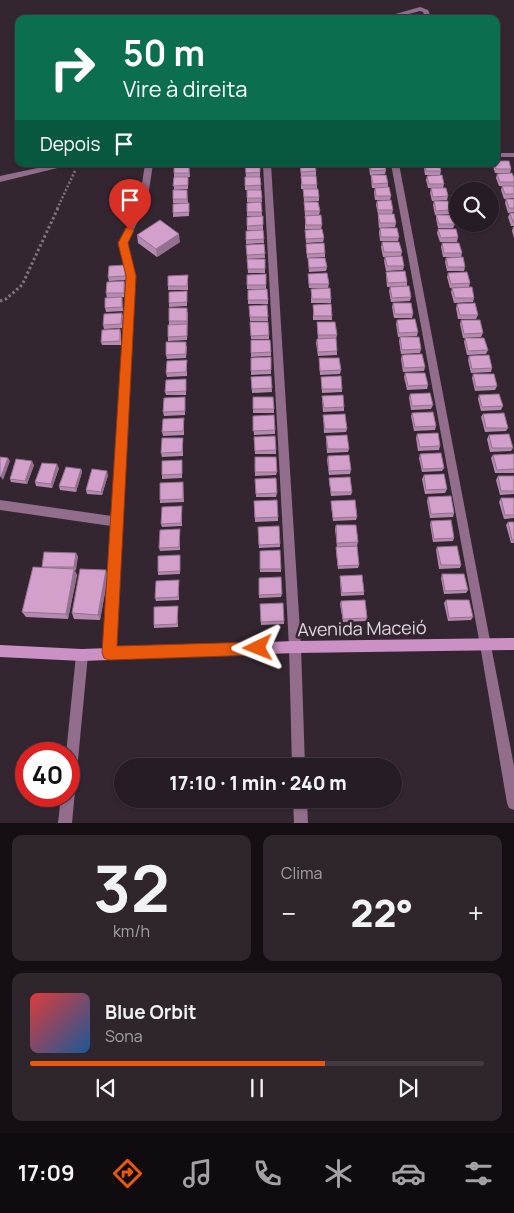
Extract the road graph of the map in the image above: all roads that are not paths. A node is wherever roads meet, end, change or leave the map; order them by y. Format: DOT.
graph roads {
  1 [pos="397,15"];
  2 [pos="427,15"];
  3 [pos="500,155"];
  4 [pos="514,156"];
  5 [pos="53,167"];
  6 [pos="149,167"];
  7 [pos="267,167"];
  8 [pos="396,167"];
  9 [pos="0,179"];
  10 [pos="0,504"];
  11 [pos="118,522"];
  12 [pos="486,644"];
  13 [pos="514,644"];
  14 [pos="296,647"];
  15 [pos="0,651"];
  16 [pos="109,653"];
  17 [pos="82,655"];
  18 [pos="74,742"];
  19 [pos="299,758"];
  20 [pos="514,803"];
  21 [pos="67,807"];
  22 [pos="300,808"];
  23 [pos="65,823"];
  24 [pos="301,823"];
  1 -- 2 [label="street"];
  3 -- 4 [label="street"];
  5 -- 9 [label="street"];
  6 -- 11 [label="street"];
  7 -- 14 [label="street"];
  8 -- 12 [label="street"];
  10 -- 11 [label="street"];
  11 -- 16 [label="street"];
  12 -- 13 [label="street, Avenida Maceió"];
  12 -- 14 [label="street, Avenida Maceió"];
  12 -- 20 [label="street"];
  14 -- 16 [label="street, Avenida Maceió"];
  14 -- 19 [label="street"];
  15 -- 17 [label="street, Avenida Maceió"];
  16 -- 17 [label="street, Avenida Maceió"];
  17 -- 18 [label="street"];
  21 -- 23 [label="street"];
  22 -- 24 [label="street"];
}
